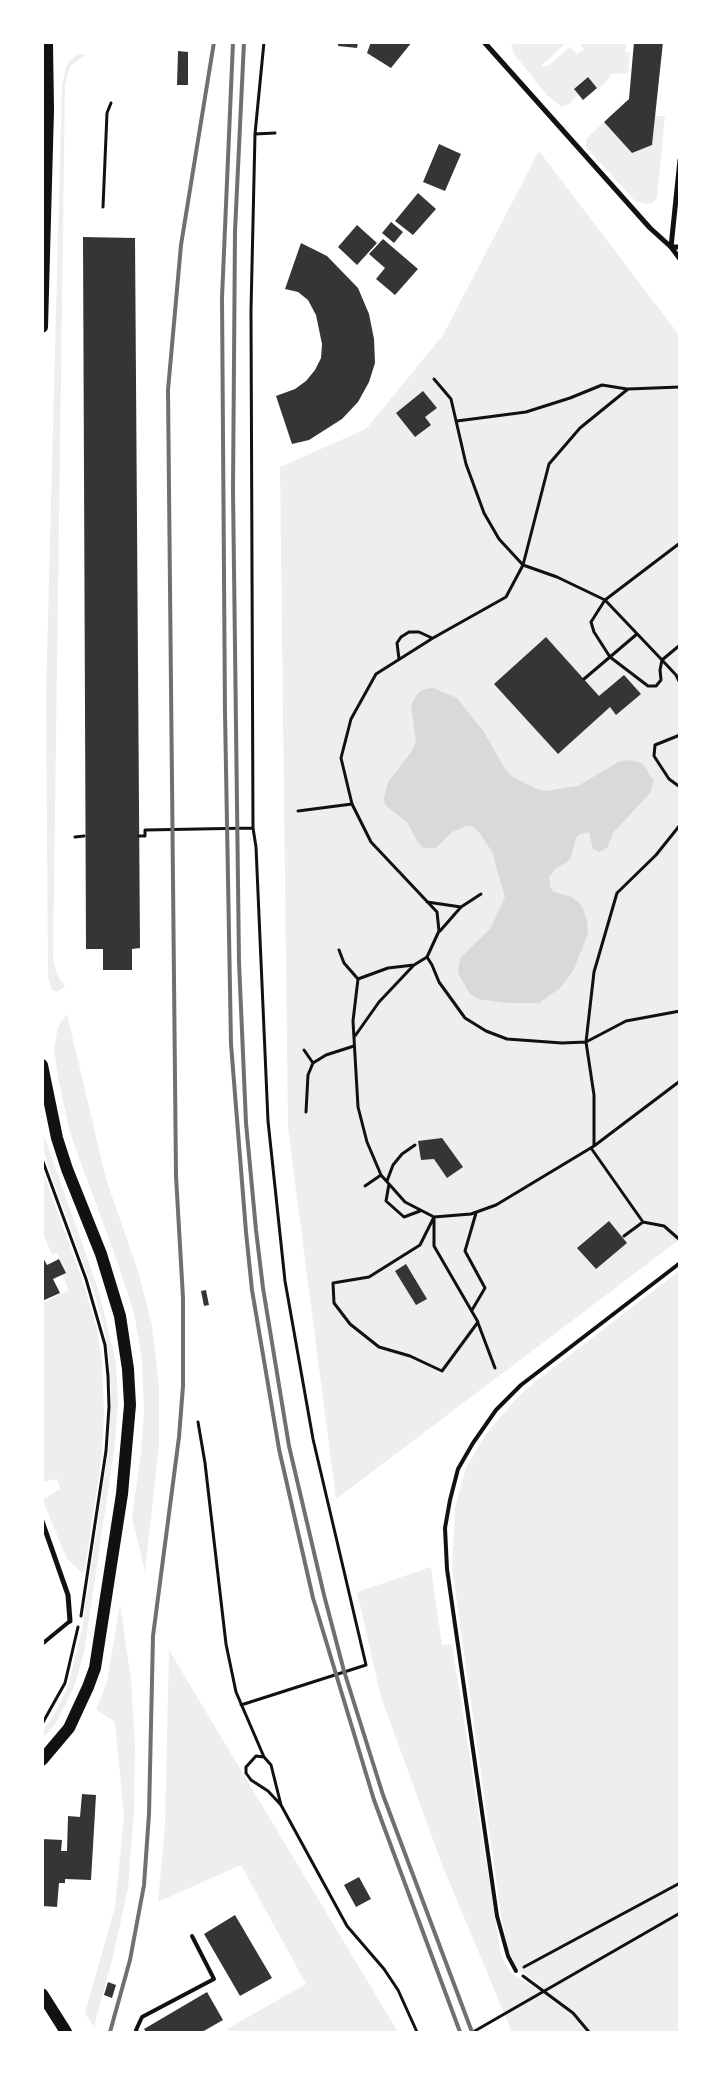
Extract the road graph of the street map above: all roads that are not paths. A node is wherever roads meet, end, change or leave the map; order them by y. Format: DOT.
graph roads {
  1 [pos="47,42"];
  2 [pos="484,42"];
  3 [pos="45,110"];
  4 [pos="680,160"];
  5 [pos="671,247"];
  6 [pos="680,247"];
  7 [pos="680,259"];
  8 [pos="42,327"];
  9 [pos="42,1065"];
  10 [pos="680,1263"];
  11 [pos="42,1521"];
  12 [pos="70,1621"];
  13 [pos="42,1644"];
  14 [pos="42,1760"];
  15 [pos="192,1936"];
  16 [pos="516,1971"];
  17 [pos="42,1994"];
  18 [pos="66,2032"];
  19 [pos="137,2032"];
  1 -- 3 [label="main road"];
  2 -- 5 [label="street"];
  3 -- 8 [label="main road"];
  4 -- 5 [label="street"];
  5 -- 6 [label="street"];
  5 -- 7 [label="street"];
  9 -- 14 [label="main road"];
  10 -- 16 [label="lane"];
  11 -- 12 [label="street"];
  12 -- 13 [label="lane"];
  15 -- 19 [label="lane"];
  17 -- 18 [label="main road"];
}
